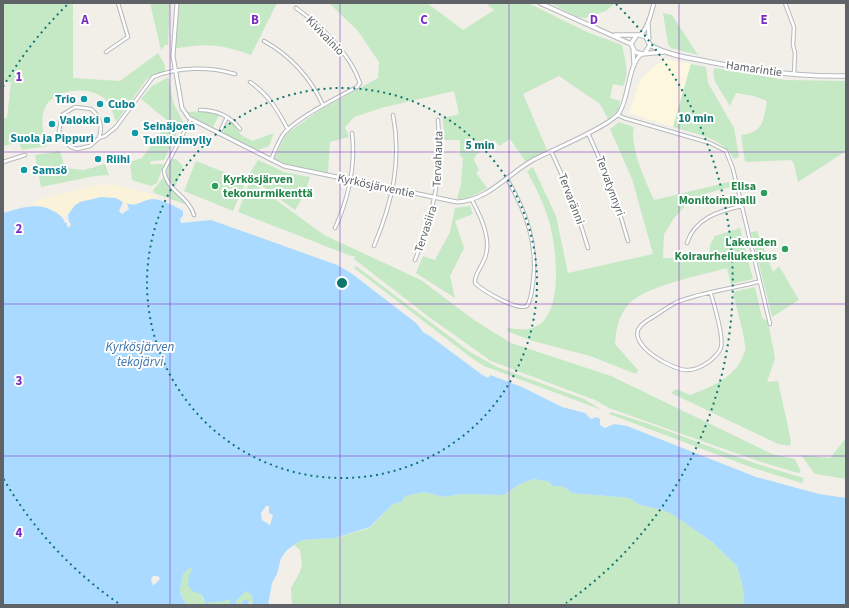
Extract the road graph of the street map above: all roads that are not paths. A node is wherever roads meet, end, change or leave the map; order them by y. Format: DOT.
graph roads {
  1 [pos="118,3"];
  2 [pos="177,3"];
  3 [pos="540,3"];
  4 [pos="654,3"];
  5 [pos="785,3"];
  6 [pos="296,8"];
  7 [pos="648,22"];
  8 [pos="614,35"];
  9 [pos="638,35"];
  10 [pos="649,39"];
  11 [pos="264,41"];
  12 [pos="631,44"];
  13 [pos="650,45"];
  14 [pos="633,50"];
  15 [pos="106,52"];
  16 [pos="664,52"];
  17 [pos="643,54"];
  18 [pos="634,66"];
  19 [pos="175,72"];
  20 [pos="235,74"];
  21 [pos="794,74"];
  22 [pos="846,76"];
  23 [pos="250,82"];
  24 [pos="323,105"];
  25 [pos="200,110"];
  26 [pos="393,115"];
  27 [pos="618,115"];
  28 [pos="228,117"];
  29 [pos="191,119"];
  30 [pos="438,120"];
  31 [pos="240,129"];
  32 [pos="288,130"];
  33 [pos="352,133"];
  34 [pos="588,133"];
  35 [pos="219,134"];
  36 [pos="99,138"];
  37 [pos="551,151"];
  38 [pos="25,155"];
  39 [pos="271,160"];
  40 [pos="3,162"];
  41 [pos="507,178"];
  42 [pos="351,181"];
  43 [pos="393,190"];
  44 [pos="436,198"];
  45 [pos="472,200"];
  46 [pos="742,206"];
  47 [pos="194,215"];
  48 [pos="335,228"];
  49 [pos="628,241"];
  50 [pos="687,242"];
  51 [pos="374,246"];
  52 [pos="588,248"];
  53 [pos="415,260"];
  54 [pos="760,282"];
  55 [pos="711,294"];
  56 [pos="770,324"];
  1 -- 15 [label="street"];
  2 -- 19 [label="street"];
  3 -- 8 [label="main road"];
  4 -- 7 [label="street"];
  5 -- 21 [label="street"];
  6 -- 24 [label="street, Kivivainio"];
  7 -- 9 [label="street"];
  7 -- 10 [label="street"];
  8 -- 9 [label="main road"];
  8 -- 12 [label="main road"];
  9 -- 10 [label="main road"];
  9 -- 12 [label="main road"];
  10 -- 13 [label="main road"];
  11 -- 24 [label="street"];
  12 -- 14 [label="main road"];
  13 -- 16 [label="main road, Hamarintie"];
  13 -- 17 [label="main road"];
  14 -- 17 [label="main road"];
  14 -- 18 [label="street"];
  16 -- 17 [label="main road, Hamarintie"];
  16 -- 21 [label="main road, Hamarintie"];
  17 -- 18 [label="street"];
  18 -- 27 [label="street"];
  19 -- 20 [label="street"];
  19 -- 29 [label="street"];
  19 -- 36 [label="street"];
  21 -- 22 [label="main road, Hamarintie"];
  23 -- 32 [label="street"];
  24 -- 32 [label="street"];
  25 -- 28 [label="street"];
  26 -- 43 [label="street"];
  27 -- 34 [label="street, Kyrkösjärventie"];
  27 -- 46 [label="street"];
  28 -- 31 [label="street"];
  28 -- 35 [label="street"];
  29 -- 35 [label="street, Kyrkösjärventie"];
  29 -- 47 [label="street"];
  30 -- 44 [label="street, Tervahauta"];
  32 -- 39 [label="street"];
  33 -- 42 [label="street"];
  34 -- 37 [label="street, Kyrkösjärventie"];
  34 -- 49 [label="street, Tervatynnyri"];
  35 -- 39 [label="street, Kyrkösjärventie"];
  36 -- 36 [label="street"];
  37 -- 41 [label="street, Kyrkösjärventie"];
  37 -- 52 [label="street, Tervaränni"];
  38 -- 40 [label="street"];
  39 -- 42 [label="street, Kyrkösjärventie"];
  41 -- 45 [label="street, Kyrkösjärventie"];
  41 -- 45 [label="street"];
  42 -- 43 [label="street, Kyrkösjärventie"];
  42 -- 48 [label="street"];
  43 -- 44 [label="street, Kyrkösjärventie"];
  43 -- 51 [label="street"];
  44 -- 45 [label="street, Kyrkösjärventie"];
  44 -- 53 [label="street, Tervasiira"];
  46 -- 50 [label="street"];
  46 -- 54 [label="street"];
  54 -- 55 [label="street"];
  54 -- 56 [label="street"];
  55 -- 55 [label="street"];
}
